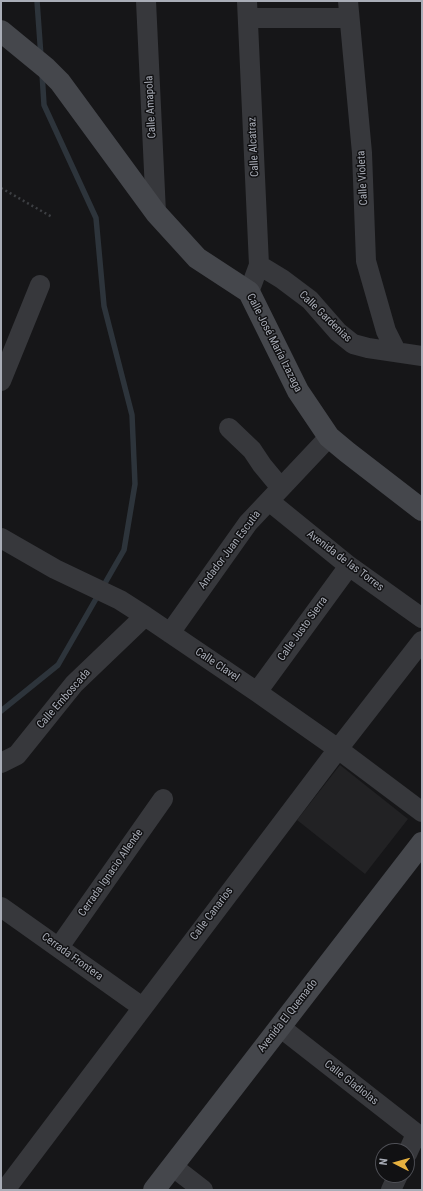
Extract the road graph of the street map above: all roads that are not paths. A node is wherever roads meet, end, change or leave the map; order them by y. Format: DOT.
graph roads {
  1 [pos="146,1"];
  2 [pos="349,9"];
  3 [pos="247,10"];
  4 [pos="1,31"];
  5 [pos="156,213"];
  6 [pos="259,265"];
  7 [pos="40,285"];
  8 [pos="249,292"];
  9 [pos="396,351"];
  10 [pos="422,356"];
  11 [pos="1,381"];
  12 [pos="229,428"];
  13 [pos="328,437"];
  14 [pos="275,494"];
  15 [pos="422,510"];
  16 [pos="1,538"];
  17 [pos="349,566"];
  18 [pos="145,616"];
  19 [pos="422,618"];
  20 [pos="170,633"];
  21 [pos="422,640"];
  22 [pos="257,692"];
  23 [pos="338,749"];
  24 [pos="1,763"];
  25 [pos="163,799"];
  26 [pos="422,812"];
  27 [pos="422,843"];
  28 [pos="1,907"];
  29 [pos="59,948"];
  30 [pos="142,1007"];
  31 [pos="280,1027"];
  32 [pos="419,1136"];
  33 [pos="172,1166"];
  34 [pos="5,1190"];
  35 [pos="154,1190"];
  36 [pos="204,1190"];
  1 -- 5 [label="street, Calle Amapola"];
  2 -- 3 [label="street"];
  2 -- 9 [label="street, Calle Violeta"];
  3 -- 6 [label="street, Calle Alcatraz"];
  4 -- 5 [label="street, Calle José María Izazaga"];
  5 -- 8 [label="street, Calle José María Izazaga"];
  6 -- 8 [label="street, Calle Alcatraz"];
  6 -- 9 [label="street, Calle Gardenias"];
  7 -- 11 [label="street"];
  8 -- 13 [label="street, Calle José María Izazaga"];
  9 -- 10 [label="street, Calle Gardenias"];
  12 -- 14 [label="street, Avenida de las Torres"];
  13 -- 14 [label="street, Andador Juan Escutia"];
  13 -- 15 [label="street, Calle José María Izazaga"];
  14 -- 17 [label="street, Avenida de las Torres"];
  14 -- 20 [label="street, Andador Juan Escutia"];
  16 -- 18 [label="street, Calle Clavel"];
  17 -- 19 [label="street, Avenida de las Torres"];
  17 -- 22 [label="street, Calle Justo Sierra"];
  18 -- 20 [label="street, Calle Clavel"];
  18 -- 24 [label="street, Calle Emboscada"];
  20 -- 22 [label="street, Calle Clavel"];
  21 -- 23 [label="street, Calle Canarios"];
  22 -- 23 [label="street, Calle Clavel"];
  23 -- 26 [label="street, Calle Clavel"];
  23 -- 30 [label="street, Calle Canarios"];
  25 -- 29 [label="street, Cerrada Ignacio Allende"];
  27 -- 31 [label="street, Avenida El Quemado"];
  28 -- 29 [label="street, Cerrada Frontera"];
  29 -- 30 [label="street, Cerrada Frontera"];
  30 -- 34 [label="street, Calle Canarios"];
  31 -- 32 [label="street, Calle Gladiolas"];
  31 -- 33 [label="street, Avenida El Quemado"];
  33 -- 35 [label="street, Avenida El Quemado"];
  33 -- 36 [label="street"];
}
